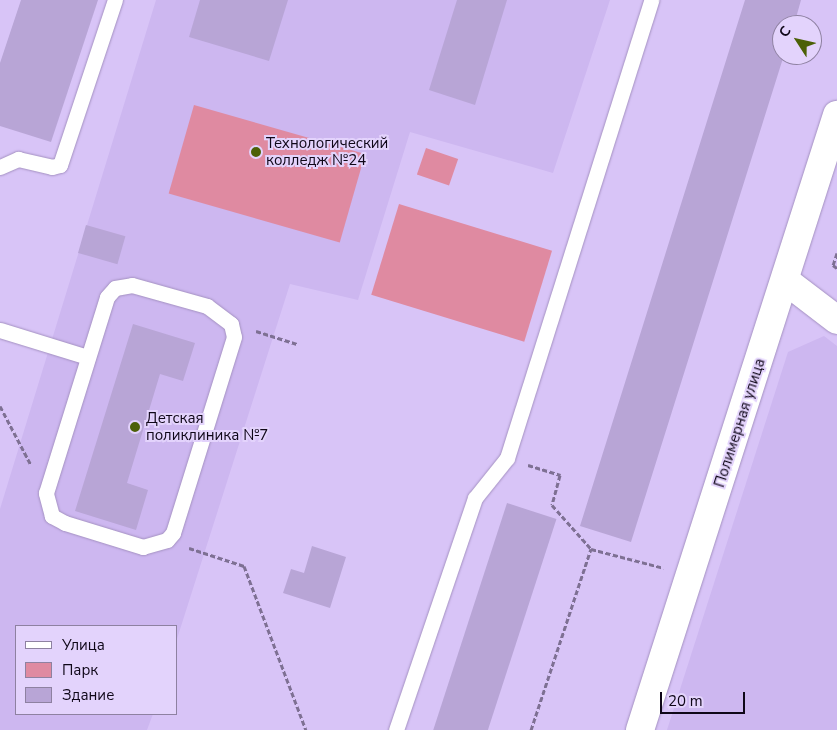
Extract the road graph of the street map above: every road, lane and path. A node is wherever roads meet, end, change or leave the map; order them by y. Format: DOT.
graph roads {
  1 [pos="115,0"];
  2 [pos="651,0"];
  3 [pos="837,115"];
  4 [pos="0,167"];
  5 [pos="837,253"];
  6 [pos="837,268"];
  7 [pos="786,281"];
  8 [pos="837,320"];
  9 [pos="231,324"];
  10 [pos="0,330"];
  11 [pos="297,344"];
  12 [pos="88,357"];
  13 [pos="0,406"];
  14 [pos="507,458"];
  15 [pos="46,493"];
  16 [pos="167,540"];
  17 [pos="592,549"];
  18 [pos="672,570"];
  19 [pos="306,730"];
  20 [pos="396,730"];
  21 [pos="531,730"];
  22 [pos="640,730"];
  1 -- 4 [label="lane"];
  2 -- 14 [label="lane"];
  3 -- 7 [label="street, Полимерная улица"];
  5 -- 6 [label="path"];
  7 -- 8 [label="street"];
  7 -- 22 [label="street, Полимерная улица"];
  9 -- 11 [label="path"];
  9 -- 12 [label="lane"];
  9 -- 16 [label="lane"];
  10 -- 12 [label="lane"];
  12 -- 15 [label="lane"];
  13 -- 15 [label="path"];
  14 -- 17 [label="path"];
  14 -- 20 [label="lane"];
  15 -- 16 [label="lane"];
  16 -- 19 [label="path"];
  17 -- 18 [label="path"];
  17 -- 21 [label="path"];
}
